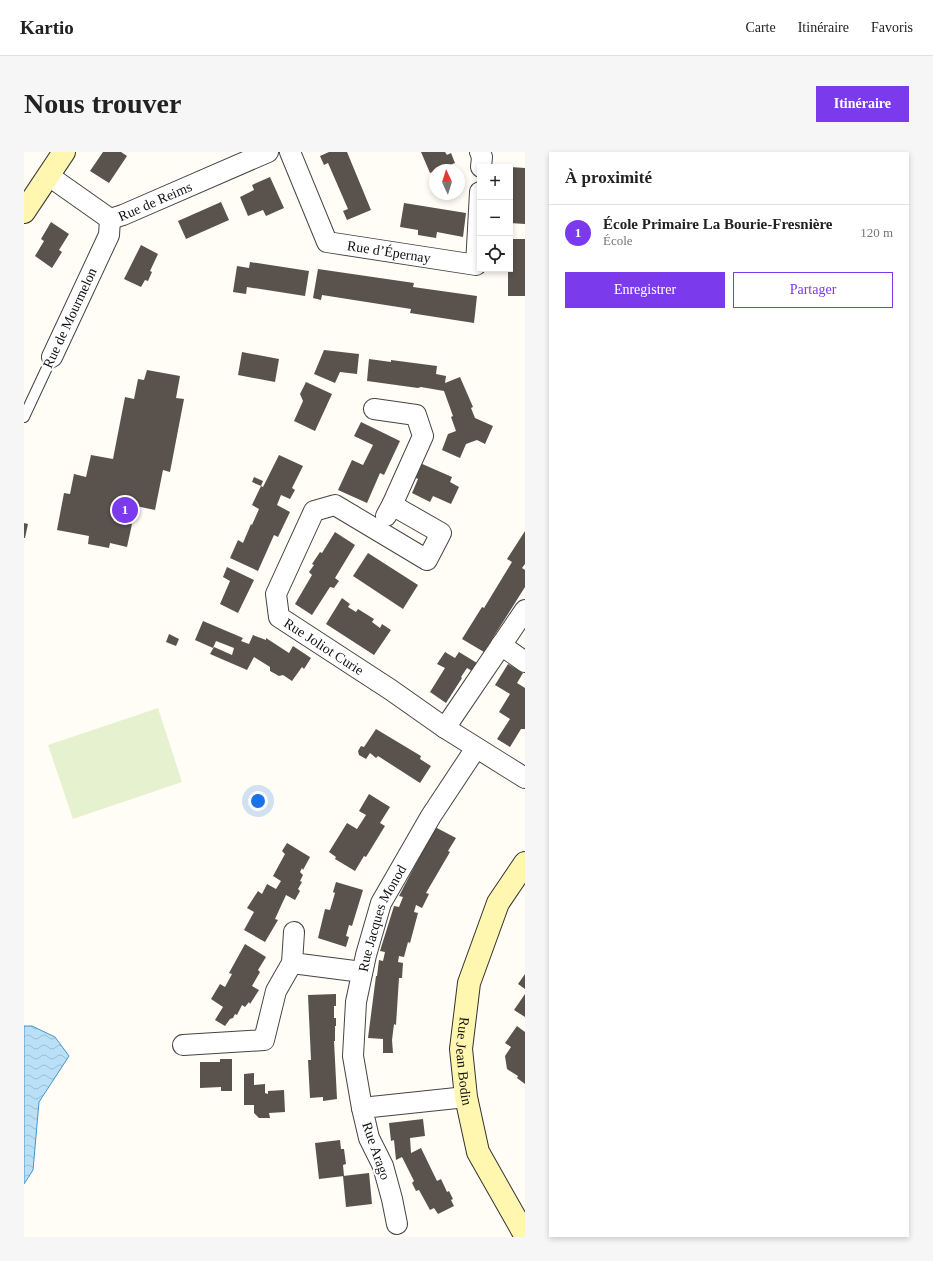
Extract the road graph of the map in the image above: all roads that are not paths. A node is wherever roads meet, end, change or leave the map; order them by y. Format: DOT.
graph roads {
  1 [pos="64,152"];
  2 [pos="268,152"];
  3 [pos="290,152"];
  4 [pos="480,152"];
  5 [pos="481,164"];
  6 [pos="49,176"];
  7 [pos="480,200"];
  8 [pos="24,212"];
  9 [pos="110,219"];
  10 [pos="52,357"];
  11 [pos="374,409"];
  12 [pos="24,417"];
  13 [pos="392,505"];
  14 [pos="378,530"];
  15 [pos="525,610"];
  16 [pos="501,645"];
  17 [pos="525,662"];
  18 [pos="445,728"];
  19 [pos="476,748"];
  20 [pos="525,778"];
  21 [pos="525,863"];
  22 [pos="294,932"];
  23 [pos="292,963"];
  24 [pos="362,972"];
  25 [pos="183,1045"];
  26 [pos="466,1097"];
  27 [pos="362,1108"];
  28 [pos="397,1224"];
  29 [pos="525,1235"];
  1 -- 6 [label="street"];
  2 -- 9 [label="street, Rue de Reims"];
  3 -- 7 [label="street, Rue d’Épernay"];
  4 -- 5 [label="street"];
  6 -- 8 [label="street"];
  6 -- 9 [label="street, Rue de Reims"];
  9 -- 10 [label="street, Rue de Mourmelon"];
  10 -- 12 [label="lane, Rue de Mourmelon"];
  11 -- 13 [label="street"];
  13 -- 14 [label="street"];
  13 -- 14 [label="street, Rue Joliot Curie"];
  14 -- 18 [label="street, Rue Joliot Curie"];
  15 -- 16 [label="street"];
  16 -- 17 [label="street"];
  16 -- 18 [label="street"];
  18 -- 19 [label="street, Rue Joliot Curie"];
  19 -- 20 [label="street, Rue Joliot Curie"];
  19 -- 24 [label="street, Rue Jacques Monod"];
  21 -- 26 [label="street, Rue Jean Bodin"];
  22 -- 23 [label="street"];
  23 -- 24 [label="street"];
  23 -- 25 [label="street"];
  24 -- 27 [label="street, Rue Jacques Monod"];
  26 -- 27 [label="street, Rue Arago"];
  26 -- 29 [label="street, Rue Jean Bodin"];
  27 -- 28 [label="street, Rue Arago"];
}
